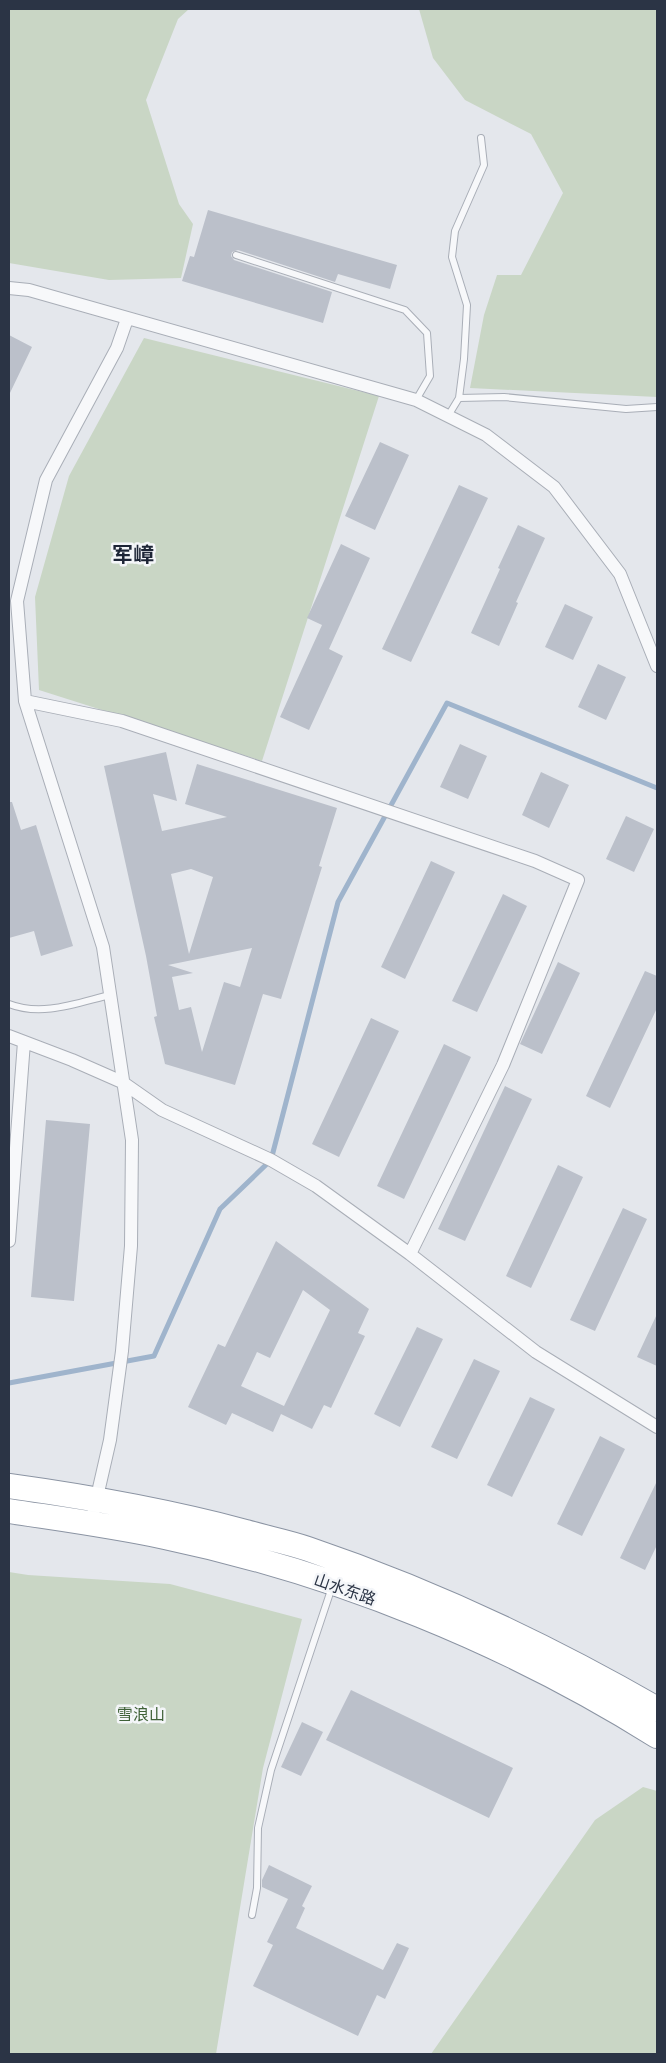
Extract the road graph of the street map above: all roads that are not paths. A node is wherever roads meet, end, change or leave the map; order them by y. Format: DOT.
graph roads {
  1 [pos="481,138"];
  2 [pos="236,255"];
  3 [pos="9,288"];
  4 [pos="126,319"];
  5 [pos="459,398"];
  6 [pos="416,400"];
  7 [pos="657,407"];
  8 [pos="448,416"];
  9 [pos="657,666"];
  10 [pos="25,701"];
  11 [pos="110,995"];
  12 [pos="9,1004"];
  13 [pos="9,1036"];
  14 [pos="24,1042"];
  15 [pos="122,1082"];
  16 [pos="11,1187"];
  17 [pos="9,1241"];
  18 [pos="410,1254"];
  19 [pos="657,1427"];
  20 [pos="9,1486"];
  21 [pos="97,1498"];
  22 [pos="9,1511"];
  23 [pos="91,1523"];
  24 [pos="333,1583"];
  25 [pos="657,1709"];
  26 [pos="657,1736"];
  27 [pos="252,1914"];
  1 -- 5 [label="lane"];
  2 -- 6 [label="lane"];
  3 -- 4 [label="street"];
  4 -- 6 [label="street"];
  4 -- 10 [label="street"];
  5 -- 7 [label="lane"];
  5 -- 8 [label="lane"];
  6 -- 8 [label="street"];
  8 -- 9 [label="street"];
  10 -- 11 [label="street"];
  10 -- 18 [label="street"];
  11 -- 12 [label="lane"];
  11 -- 15 [label="street"];
  13 -- 14 [label="street"];
  14 -- 15 [label="street"];
  14 -- 16 [label="street"];
  15 -- 18 [label="street"];
  15 -- 21 [label="street"];
  16 -- 17 [label="street"];
  18 -- 19 [label="street"];
  20 -- 21 [label="highway, 山水东路"];
  21 -- 23 [label="street"];
  21 -- 25 [label="highway, 山水东路"];
  22 -- 23 [label="highway, 山水东路"];
  23 -- 24 [label="highway, 山水东路"];
  24 -- 26 [label="highway, 山水东路"];
  24 -- 27 [label="lane"];
}
